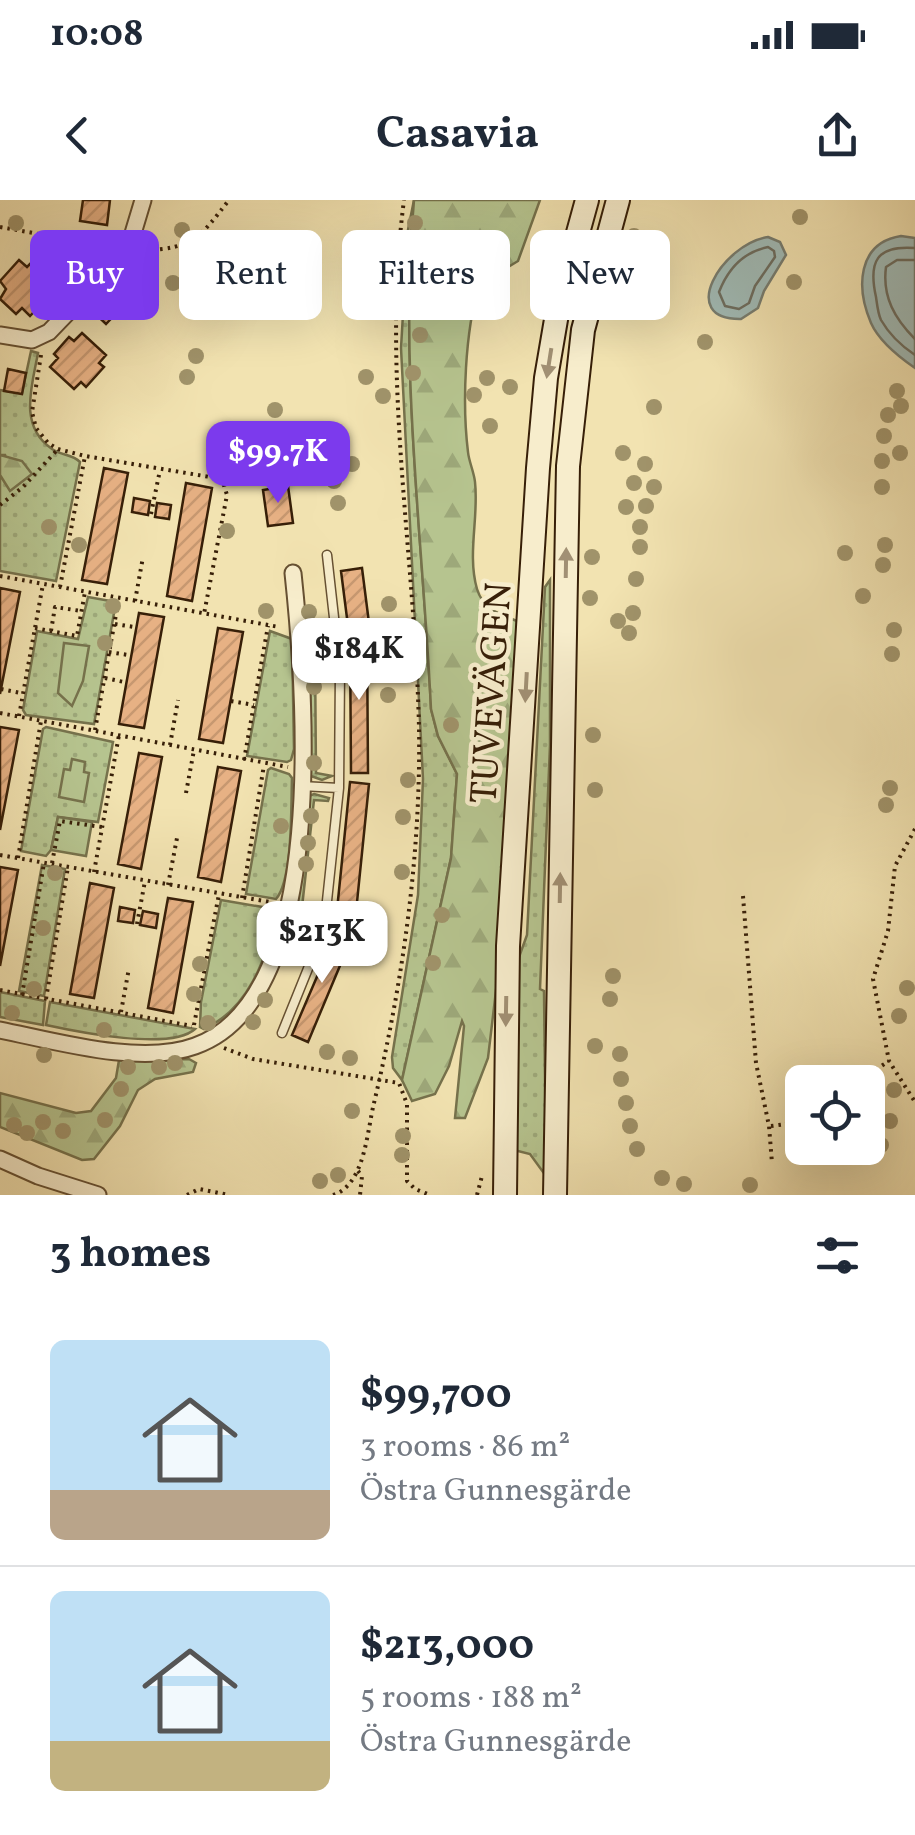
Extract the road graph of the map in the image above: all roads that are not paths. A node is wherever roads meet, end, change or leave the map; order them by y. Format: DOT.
graph roads {
  1 [pos="143,200"];
  2 [pos="586,200"];
  3 [pos="618,200"];
  4 [pos="0,335"];
  5 [pos="327,555"];
  6 [pos="293,573"];
  7 [pos="300,634"];
  8 [pos="338,637"];
  9 [pos="302,778"];
  10 [pos="339,788"];
  11 [pos="288,914"];
  12 [pos="324,930"];
  13 [pos="0,1030"];
  14 [pos="282,1032"];
  15 [pos="0,1159"];
  16 [pos="98,1195"];
  17 [pos="505,1195"];
  18 [pos="555,1195"];
  1 -- 4 [label="street"];
  2 -- 17 [label="main road, TUVEVÄGEN, one-way"];
  18 -- 3 [label="main road, TUVEVÄGEN, one-way"];
  5 -- 8 [label="lane"];
  6 -- 7 [label="street"];
  7 -- 8 [label="lane"];
  7 -- 9 [label="street"];
  8 -- 10 [label="lane"];
  9 -- 10 [label="lane"];
  9 -- 11 [label="street"];
  10 -- 12 [label="lane"];
  11 -- 12 [label="lane"];
  11 -- 13 [label="street"];
  12 -- 14 [label="lane"];
  15 -- 16 [label="street"];
}
